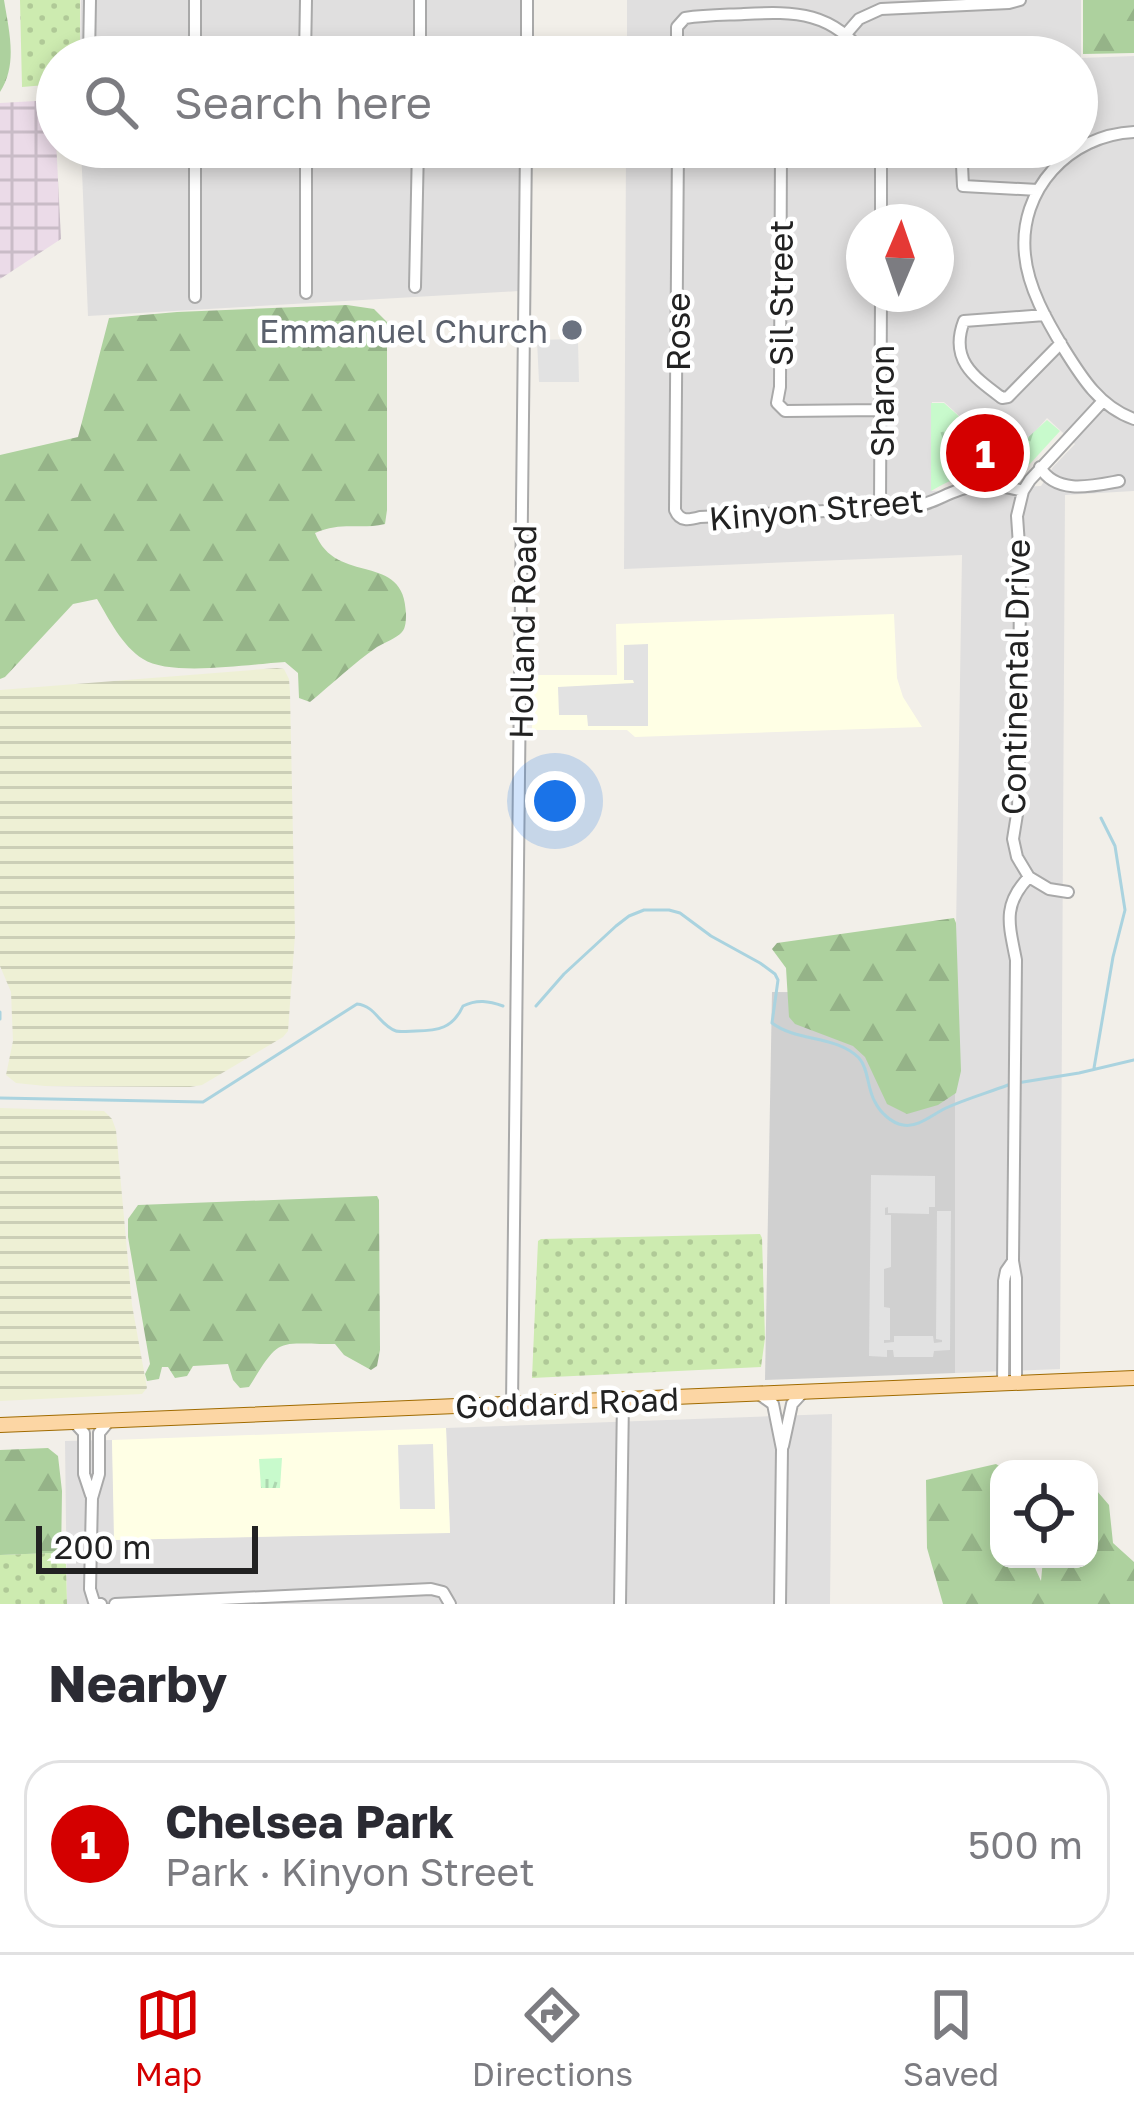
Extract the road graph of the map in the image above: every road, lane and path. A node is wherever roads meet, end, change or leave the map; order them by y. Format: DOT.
graph roads {
  1 [pos="90,0"];
  2 [pos="195,0"];
  3 [pos="305,0"];
  4 [pos="420,0"];
  5 [pos="527,0"];
  6 [pos="1020,0"];
  7 [pos="846,34"];
  8 [pos="89,36"];
  9 [pos="195,36"];
  10 [pos="305,36"];
  11 [pos="420,36"];
  12 [pos="527,36"];
  13 [pos="677,36"];
  14 [pos="1134,132"];
  15 [pos="1098,139"];
  16 [pos="195,168"];
  17 [pos="306,168"];
  18 [pos="418,168"];
  19 [pos="526,168"];
  20 [pos="678,168"];
  21 [pos="782,168"];
  22 [pos="881,168"];
  23 [pos="962,168"];
  24 [pos="1055,168"];
  25 [pos="1038,190"];
  26 [pos="881,204"];
  27 [pos="415,287"];
  28 [pos="306,293"];
  29 [pos="195,297"];
  30 [pos="881,312"];
  31 [pos="1045,315"];
  32 [pos="1060,343"];
  33 [pos="1103,400"];
  34 [pos="880,410"];
  35 [pos="1134,419"];
  36 [pos="1040,467"];
  37 [pos="1120,481"];
  38 [pos="1023,491"];
  39 [pos="880,508"];
  40 [pos="678,516"];
  41 [pos="1029,877"];
  42 [pos="1068,892"];
  43 [pos="1134,1378"];
  44 [pos="1010,1383"];
  45 [pos="803,1392"];
  46 [pos="759,1394"];
  47 [pos="623,1400"];
  48 [pos="512,1405"];
  49 [pos="110,1421"];
  50 [pos="74,1422"];
  51 [pos="0,1425"];
  52 [pos="782,1449"];
  53 [pos="92,1498"];
  54 [pos="315,1599"];
  55 [pos="98,1603"];
  56 [pos="115,1604"];
  57 [pos="450,1604"];
  58 [pos="620,1604"];
  59 [pos="780,1604"];
  1 -- 8 [label="street"];
  2 -- 9 [label="street"];
  3 -- 10 [label="street"];
  4 -- 11 [label="street"];
  5 -- 12 [label="street"];
  6 -- 7 [label="street"];
  7 -- 13 [label="street"];
  14 -- 15 [label="street"];
  16 -- 29 [label="street"];
  17 -- 28 [label="street"];
  18 -- 27 [label="street"];
  19 -- 48 [label="street, Holland Road"];
  20 -- 40 [label="street, Rose"];
  21 -- 34 [label="street, Sil Street"];
  22 -- 26 [label="street"];
  23 -- 25 [label="street"];
  24 -- 25 [label="street"];
  25 -- 31 [label="street"];
  30 -- 34 [label="street, Sharon"];
  31 -- 32 [label="street"];
  31 -- 32 [label="street"];
  32 -- 33 [label="street"];
  33 -- 35 [label="street"];
  33 -- 36 [label="street, Continental Drive"];
  34 -- 39 [label="street, Sharon"];
  36 -- 37 [label="street"];
  36 -- 38 [label="street, Continental Drive"];
  38 -- 39 [label="street, Kinyon Street"];
  38 -- 41 [label="street, Continental Drive"];
  39 -- 40 [label="street, Kinyon Street"];
  41 -- 42 [label="street"];
  41 -- 44 [label="street"];
  43 -- 44 [label="main road, Goddard Road"];
  44 -- 45 [label="main road, Goddard Road"];
  45 -- 46 [label="main road, Goddard Road"];
  45 -- 52 [label="street"];
  46 -- 47 [label="main road, Goddard Road"];
  46 -- 52 [label="street"];
  47 -- 48 [label="main road, Goddard Road"];
  47 -- 58 [label="street"];
  48 -- 49 [label="main road, Goddard Road"];
  49 -- 50 [label="main road, Goddard Road"];
  49 -- 53 [label="street"];
  50 -- 51 [label="main road, Goddard Road"];
  50 -- 53 [label="street"];
  52 -- 59 [label="street"];
  53 -- 55 [label="street"];
  54 -- 56 [label="street"];
  54 -- 57 [label="street"];
}
